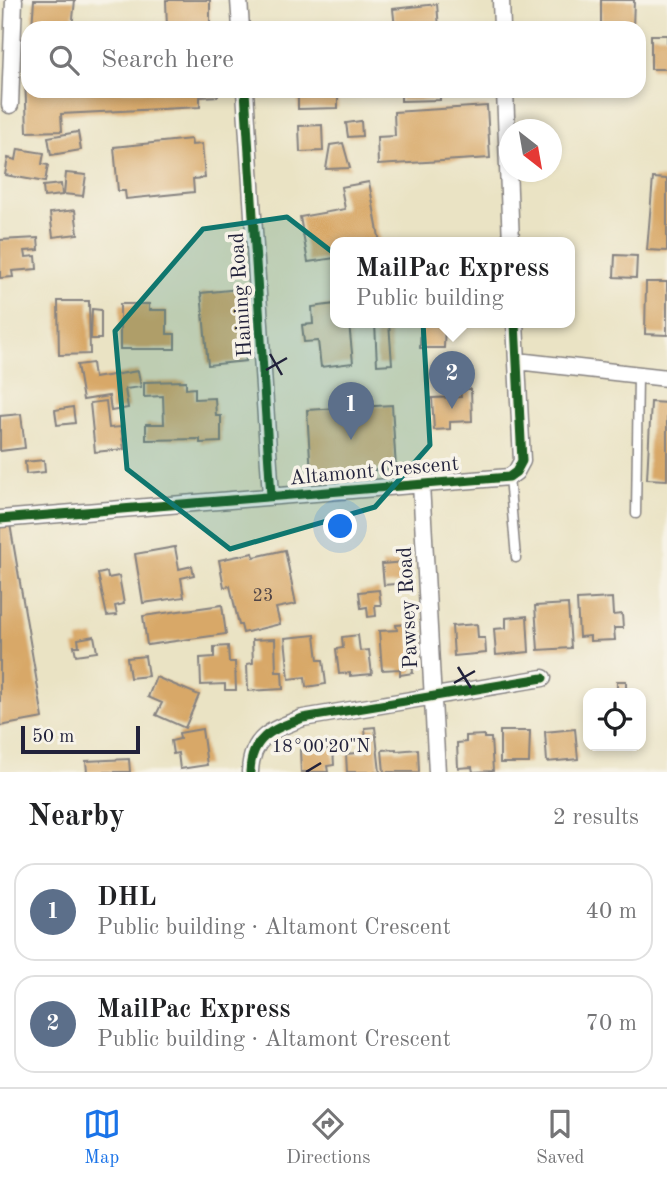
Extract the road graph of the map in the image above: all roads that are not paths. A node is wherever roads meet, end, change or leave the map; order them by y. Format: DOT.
graph roads {
  1 [pos="14,0"];
  2 [pos="239,0"];
  3 [pos="501,0"];
  4 [pos="240,21"];
  5 [pos="502,21"];
  6 [pos="20,65"];
  7 [pos="245,98"];
  8 [pos="505,98"];
  9 [pos="10,105"];
  10 [pos="511,237"];
  11 [pos="515,328"];
  12 [pos="517,361"];
  13 [pos="638,375"];
  14 [pos="667,378"];
  15 [pos="509,477"];
  16 [pos="421,484"];
  17 [pos="271,496"];
  18 [pos="636,514"];
  19 [pos="0,519"];
  20 [pos="516,558"];
  21 [pos="544,678"];
  22 [pos="434,698"];
  23 [pos="250,772"];
  24 [pos="437,772"];
  1 -- 6 [label="street"];
  2 -- 4 [label="street"];
  3 -- 5 [label="street"];
  6 -- 9 [label="street"];
  7 -- 17 [label="street, Haining Road"];
  8 -- 10 [label="street"];
  11 -- 12 [label="street"];
  12 -- 13 [label="street"];
  12 -- 15 [label="street"];
  13 -- 14 [label="street"];
  13 -- 18 [label="lane"];
  15 -- 16 [label="street, Altamont Crescent"];
  15 -- 20 [label="lane"];
  16 -- 17 [label="street, Altamont Crescent"];
  16 -- 22 [label="street, Pawsey Road"];
  17 -- 19 [label="street, Altamont Crescent"];
  21 -- 22 [label="street"];
  22 -- 23 [label="street"];
  22 -- 24 [label="street, Pawsey Road"];
}
